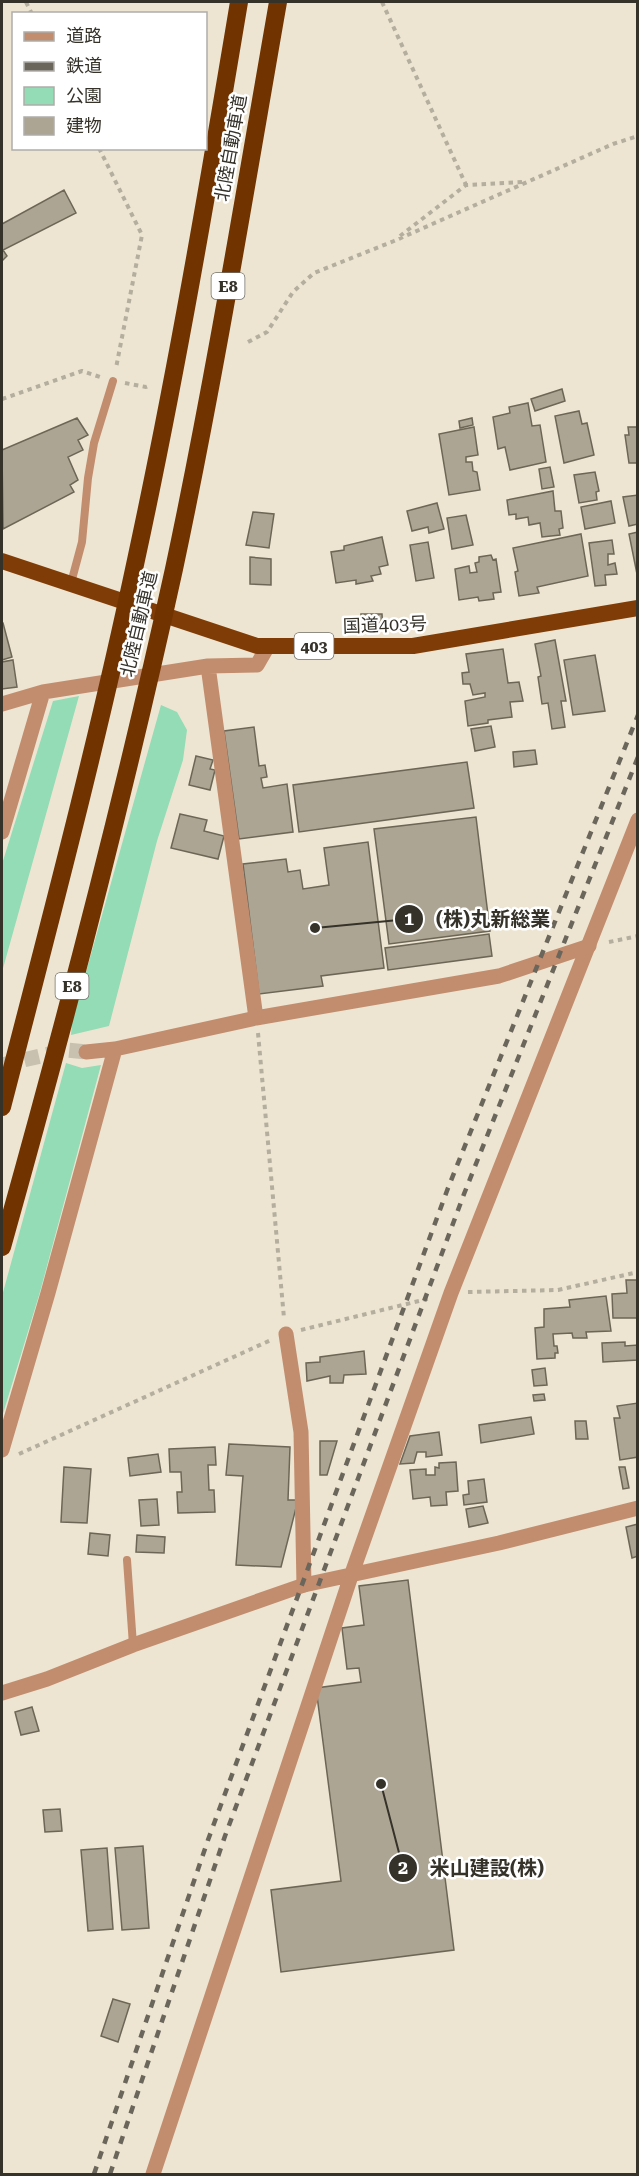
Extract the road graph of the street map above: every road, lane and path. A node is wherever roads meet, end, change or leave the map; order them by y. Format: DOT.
graph roads {
  1 [pos="239,2"];
  2 [pos="278,2"];
  3 [pos="382,2"];
  4 [pos="638,136"];
  5 [pos="100,150"];
  6 [pos="525,182"];
  7 [pos="466,185"];
  8 [pos="394,241"];
  9 [pos="248,342"];
  10 [pos="113,381"];
  11 [pos="151,385"];
  12 [pos="2,399"];
  13 [pos="2,561"];
  14 [pos="70,584"];
  15 [pos="638,608"];
  16 [pos="268,646"];
  17 [pos="208,666"];
  18 [pos="43,692"];
  19 [pos="2,704"];
  20 [pos="638,820"];
  21 [pos="2,832"];
  22 [pos="638,936"];
  23 [pos="589,946"];
  24 [pos="256,1018"];
  25 [pos="115,1049"];
  26 [pos="86,1052"];
  27 [pos="2,1107"];
  28 [pos="2,1247"];
  29 [pos="638,1272"];
  30 [pos="450,1293"];
  31 [pos="286,1334"];
  32 [pos="7,1454"];
  33 [pos="638,1508"];
  34 [pos="127,1560"];
  35 [pos="351,1576"];
  36 [pos="304,1585"];
  37 [pos="133,1645"];
  38 [pos="2,1693"];
  39 [pos="153,2175"];
  1 -- 27 [label="highway, 北陸自動車道 / E8"];
  2 -- 28 [label="highway, 北陸自動車道 / E8"];
  3 -- 7 [label="path"];
  4 -- 6 [label="path"];
  5 -- 10 [label="path"];
  6 -- 7 [label="path"];
  6 -- 8 [label="path"];
  7 -- 8 [label="path"];
  8 -- 9 [label="path"];
  10 -- 11 [label="path"];
  10 -- 12 [label="path"];
  10 -- 14 [label="lane"];
  13 -- 14 [label="highway, 国道403号 / 403"];
  14 -- 16 [label="highway, 国道403号 / 403"];
  15 -- 16 [label="highway, 国道403号 / 403"];
  16 -- 17 [label="street"];
  17 -- 18 [label="street"];
  17 -- 24 [label="street"];
  18 -- 19 [label="street"];
  18 -- 21 [label="street"];
  20 -- 23 [label="street"];
  22 -- 23 [label="path"];
  23 -- 24 [label="street"];
  23 -- 30 [label="street"];
  24 -- 25 [label="street"];
  24 -- 31 [label="path"];
  25 -- 26 [label="street"];
  25 -- 32 [label="street"];
  29 -- 30 [label="path"];
  30 -- 31 [label="path"];
  30 -- 35 [label="street"];
  31 -- 32 [label="path"];
  31 -- 36 [label="street"];
  33 -- 35 [label="street"];
  34 -- 37 [label="lane"];
  35 -- 36 [label="street"];
  35 -- 39 [label="street"];
  36 -- 37 [label="street"];
  37 -- 38 [label="street"];
}
